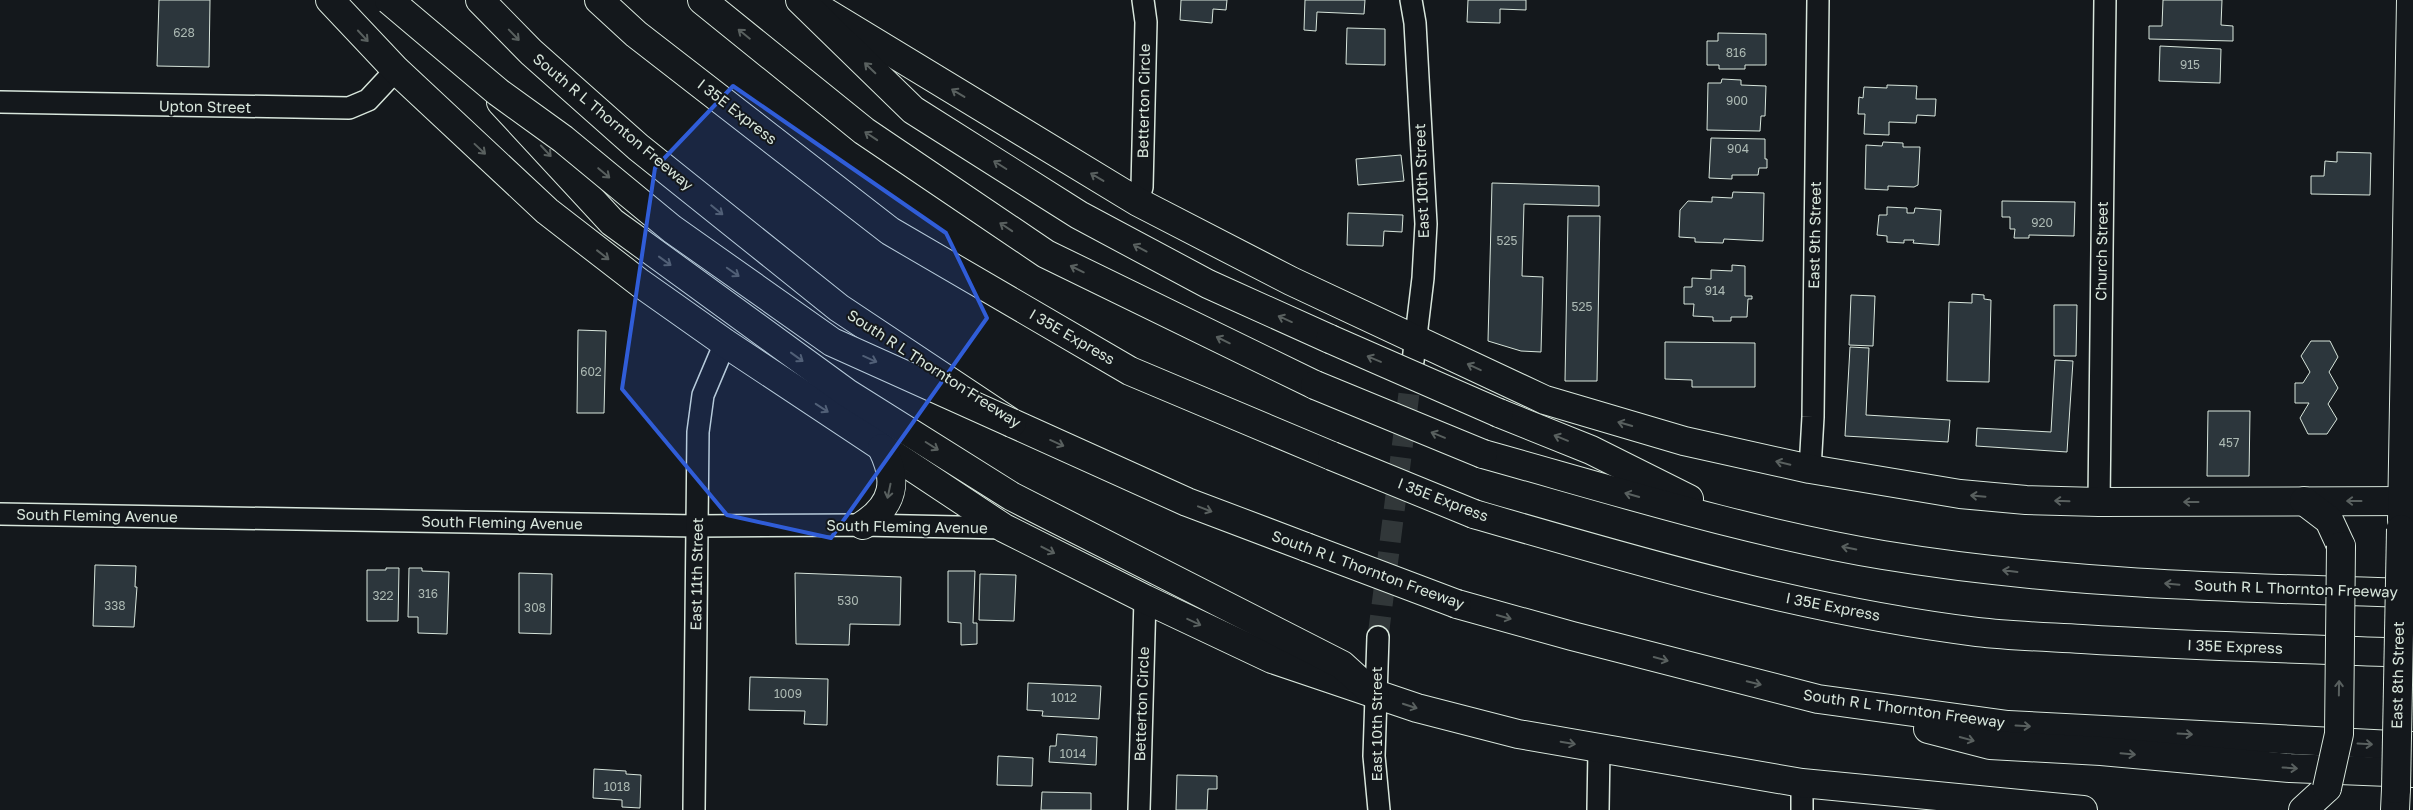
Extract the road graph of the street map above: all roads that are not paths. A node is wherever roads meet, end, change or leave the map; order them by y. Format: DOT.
graph roads {
  1 [pos="330,0"];
  2 [pos="389,0"];
  3 [pos="406,0"];
  4 [pos="480,0"];
  5 [pos="599,0"];
  6 [pos="702,0"];
  7 [pos="800,0"];
  8 [pos="805,0"];
  9 [pos="1143,0"];
  10 [pos="1411,0"];
  11 [pos="1818,0"];
  12 [pos="2104,0"];
  13 [pos="2411,0"];
  14 [pos="396,70"];
  15 [pos="0,102"];
  16 [pos="1138,202"];
  17 [pos="725,343"];
  18 [pos="1414,351"];
  19 [pos="1012,423"];
  20 [pos="882,448"];
  21 [pos="1810,469"];
  22 [pos="2304,501"];
  23 [pos="2408,501"];
  24 [pos="2099,502"];
  25 [pos="0,514"];
  26 [pos="864,525"];
  27 [pos="698,526"];
  28 [pos="1746,527"];
  29 [pos="1004,528"];
  30 [pos="2413,593"];
  31 [pos="1145,599"];
  32 [pos="1378,637"];
  33 [pos="2413,653"];
  34 [pos="1376,695"];
  35 [pos="1818,699"];
  36 [pos="2413,746"];
  37 [pos="1599,749"];
  38 [pos="1802,783"];
  39 [pos="2401,791"];
  40 [pos="694,810"];
  41 [pos="1139,810"];
  42 [pos="1379,810"];
  43 [pos="1598,810"];
  44 [pos="1802,810"];
  45 [pos="2083,810"];
  46 [pos="2303,810"];
  1 -- 14 [label="main road, one-way"];
  2 -- 19 [label="main road, one-way, bridge"];
  3 -- 34 [label="main road, one-way"];
  4 -- 19 [label="main road, South R L Thornton Freeway, one-way"];
  5 -- 33 [label="main road, I 35E Express, bridge"];
  28 -- 6 [label="main road, South R L Thornton Freeway, one-way, bridge"];
  28 -- 7 [label="main road, one-way, bridge"];
  16 -- 8 [label="main road, one-way"];
  9 -- 16 [label="street, Betterton Circle"];
  10 -- 18 [label="street, East 10th Street"];
  11 -- 21 [label="street, East 9th Street"];
  12 -- 24 [label="street, Church Street"];
  13 -- 23 [label="main road, East 8th Street"];
  14 -- 15 [label="street, Upton Street"];
  14 -- 17 [label="main road, one-way"];
  16 -- 18 [label="main road"];
  17 -- 20 [label="main road, one-way"];
  17 -- 27 [label="street, East 11th Street"];
  21 -- 18 [label="main road, one-way"];
  19 -- 35 [label="main road, South R L Thornton Freeway, one-way, bridge"];
  20 -- 26 [label="main road, one-way"];
  20 -- 29 [label="main road"];
  24 -- 21 [label="main road, one-way"];
  23 -- 22 [label="main road, one-way"];
  22 -- 24 [label="main road, one-way"];
  46 -- 22 [label="main road, one-way, bridge"];
  23 -- 39 [label="main road, East 8th Street, bridge"];
  25 -- 27 [label="street, South Fleming Avenue"];
  26 -- 27 [label="street, South Fleming Avenue"];
  26 -- 29 [label="street, South Fleming Avenue"];
  27 -- 40 [label="street, East 11th Street"];
  30 -- 28 [label="main road, South R L Thornton Freeway, one-way"];
  29 -- 31 [label="main road, one-way"];
  31 -- 34 [label="main road, one-way"];
  31 -- 41 [label="street, Betterton Circle"];
  32 -- 34 [label="street, East 10th Street"];
  34 -- 37 [label="main road, one-way"];
  34 -- 42 [label="street, East 10th Street"];
  35 -- 36 [label="main road, South R L Thornton Freeway, one-way"];
  35 -- 39 [label="main road, one-way"];
  37 -- 38 [label="main road"];
  37 -- 43 [label="street"];
  38 -- 44 [label="street"];
  38 -- 45 [label="main road"];
}
